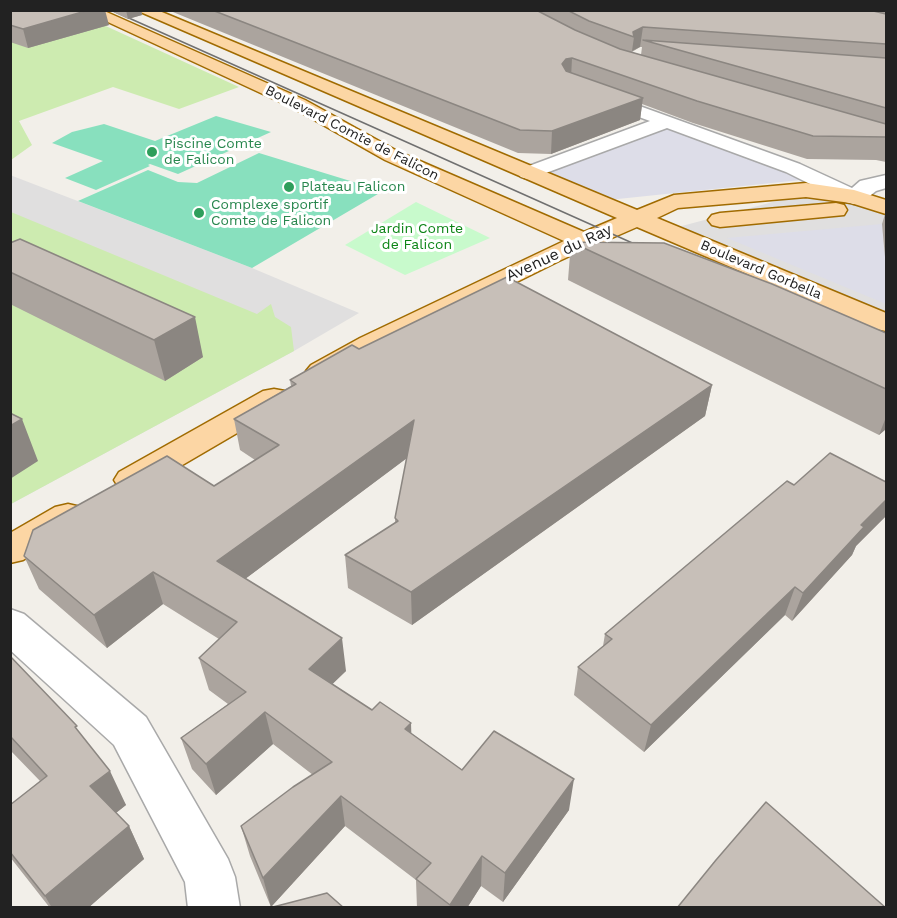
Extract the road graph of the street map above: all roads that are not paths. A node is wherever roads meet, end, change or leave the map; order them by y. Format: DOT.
graph roads {
  1 [pos="89,10"];
  2 [pos="143,10"];
  3 [pos="581,90"];
  4 [pos="666,122"];
  5 [pos="528,173"];
  6 [pos="886,182"];
  7 [pos="854,197"];
  8 [pos="886,208"];
  9 [pos="820,212"];
  10 [pos="635,217"];
  11 [pos="697,231"];
  12 [pos="583,241"];
  13 [pos="621,252"];
  14 [pos="886,323"];
  15 [pos="10,550"];
  16 [pos="10,625"];
  17 [pos="214,908"];
  1 -- 12 [label="main road, Boulevard Comte de Falicon"];
  2 -- 5 [label="main road, Boulevard Comte de Falicon"];
  3 -- 4 [label="street"];
  4 -- 5 [label="street"];
  4 -- 7 [label="street"];
  5 -- 10 [label="main road, Boulevard Comte de Falicon"];
  6 -- 7 [label="street"];
  7 -- 8 [label="main road, Avenue du Ray"];
  7 -- 9 [label="main road, Avenue du Ray"];
  7 -- 10 [label="main road, Avenue du Ray"];
  8 -- 9 [label="main road, Avenue du Ray"];
  9 -- 11 [label="main road, Avenue du Ray"];
  10 -- 11 [label="main road, Boulevard Gorbella"];
  10 -- 12 [label="main road, Avenue du Ray"];
  11 -- 14 [label="main road, Boulevard Gorbella"];
  12 -- 13 [label="main road"];
  12 -- 15 [label="main road, Avenue du Ray"];
  16 -- 17 [label="street"];
}
